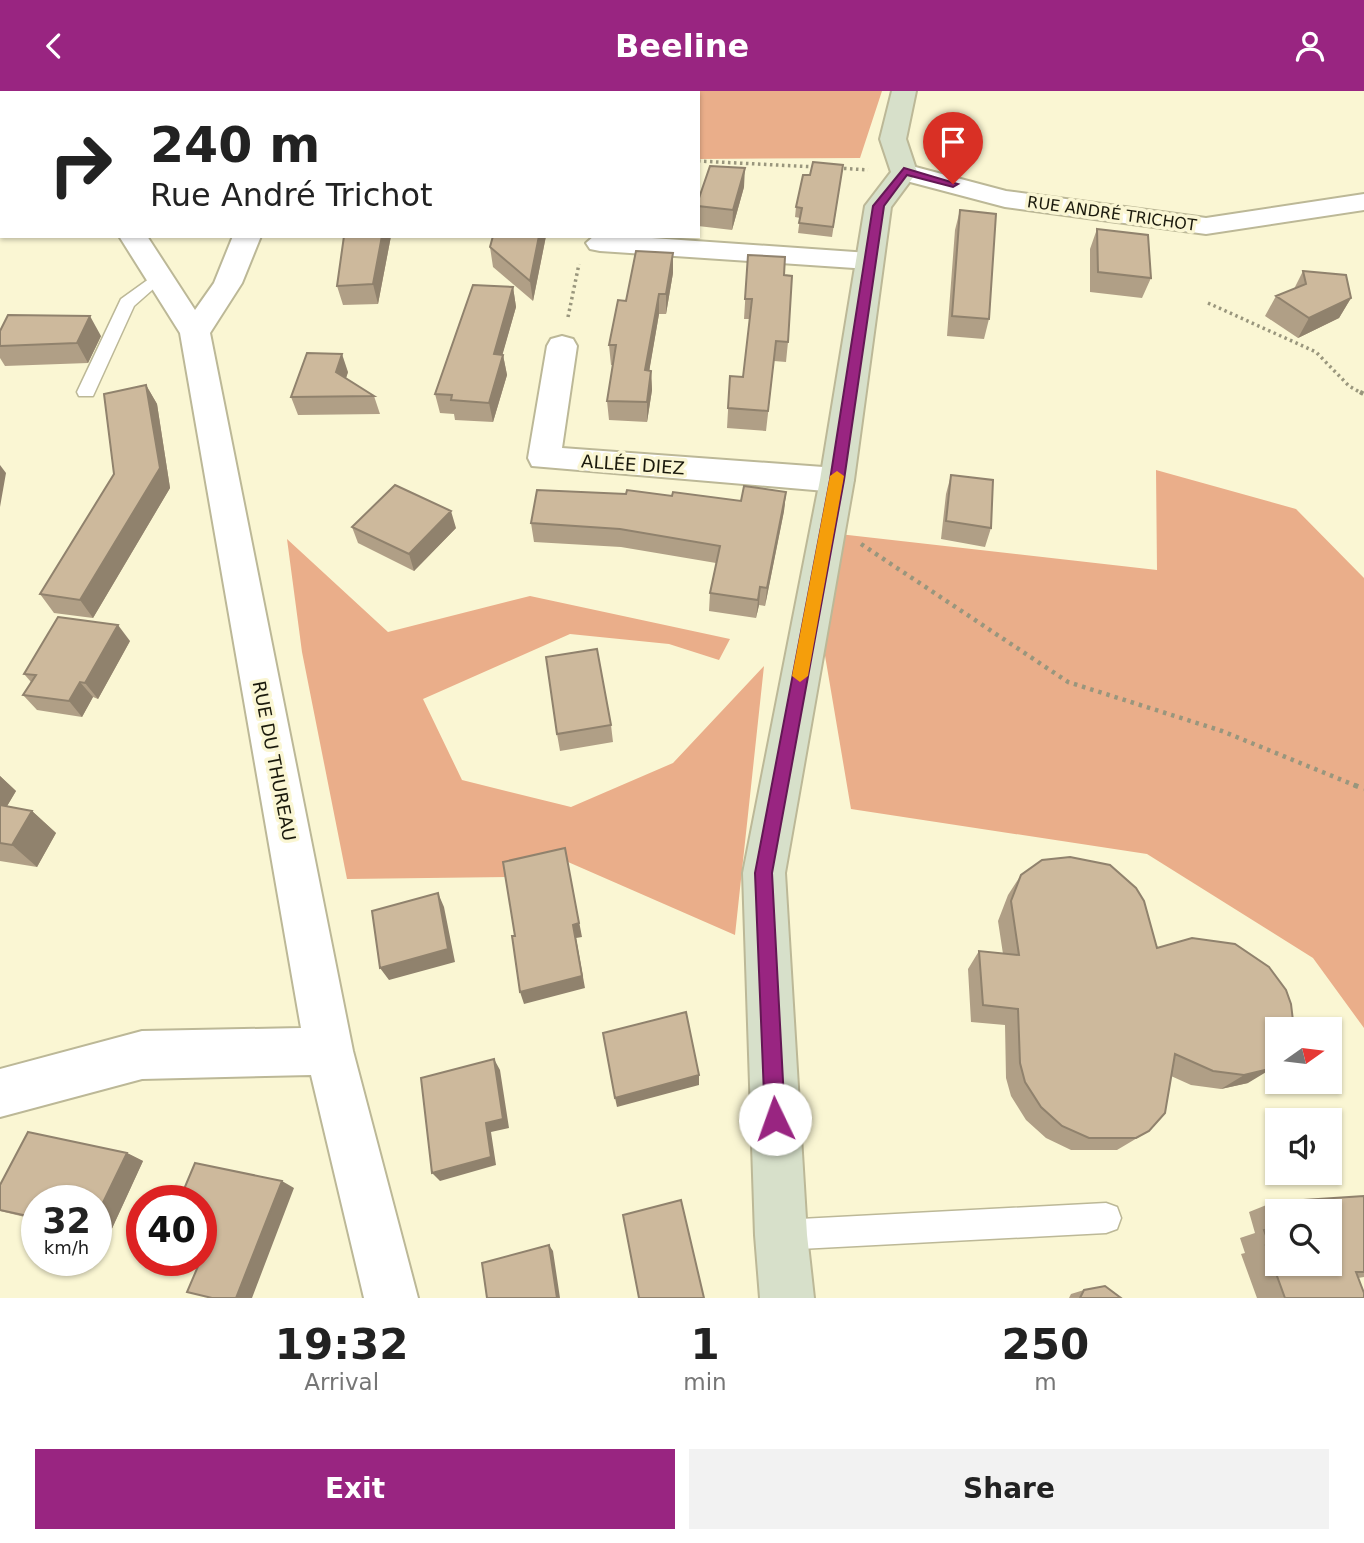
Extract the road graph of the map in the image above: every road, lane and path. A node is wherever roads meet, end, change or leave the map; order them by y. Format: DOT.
graph roads {
  1 [pos="904,91"];
  2 [pos="700,161"];
  3 [pos="825,167"];
  4 [pos="838,168"];
  5 [pos="904,171"];
  6 [pos="1364,202"];
  7 [pos="134,238"];
  8 [pos="246,238"];
  9 [pos="600,243"];
  10 [pos="869,261"];
  11 [pos="160,276"];
  12 [pos="1208,303"];
  13 [pos="195,333"];
  14 [pos="562,346"];
  15 [pos="86,392"];
  16 [pos="1364,394"];
  17 [pos="837,480"];
  18 [pos="827,534"];
  19 [pos="1364,789"];
  20 [pos="329,1051"];
  21 [pos="0,1093"];
  22 [pos="1106,1218"];
  23 [pos="781,1235"];
  24 [pos="391,1298"];
  25 [pos="787,1298"];
  1 -- 5 [label="street"];
  2 -- 3 [label="path"];
  4 -- 5 [label="path"];
  5 -- 6 [label="street, RUE ANDRÉ TRICHOT"];
  5 -- 10 [label="street"];
  7 -- 11 [label="street, RUE DU THUREAU"];
  8 -- 13 [label="street"];
  9 -- 10 [label="street"];
  9 -- 14 [label="path"];
  10 -- 17 [label="street"];
  11 -- 13 [label="street, RUE DU THUREAU"];
  11 -- 15 [label="lane"];
  12 -- 16 [label="path"];
  13 -- 20 [label="street, RUE DU THUREAU"];
  14 -- 17 [label="street, ALLÉE DIEZ"];
  17 -- 18 [label="street"];
  18 -- 19 [label="path"];
  18 -- 23 [label="street"];
  20 -- 21 [label="street"];
  20 -- 24 [label="street, RUE DU THUREAU"];
  22 -- 23 [label="lane"];
  23 -- 25 [label="street"];
}
